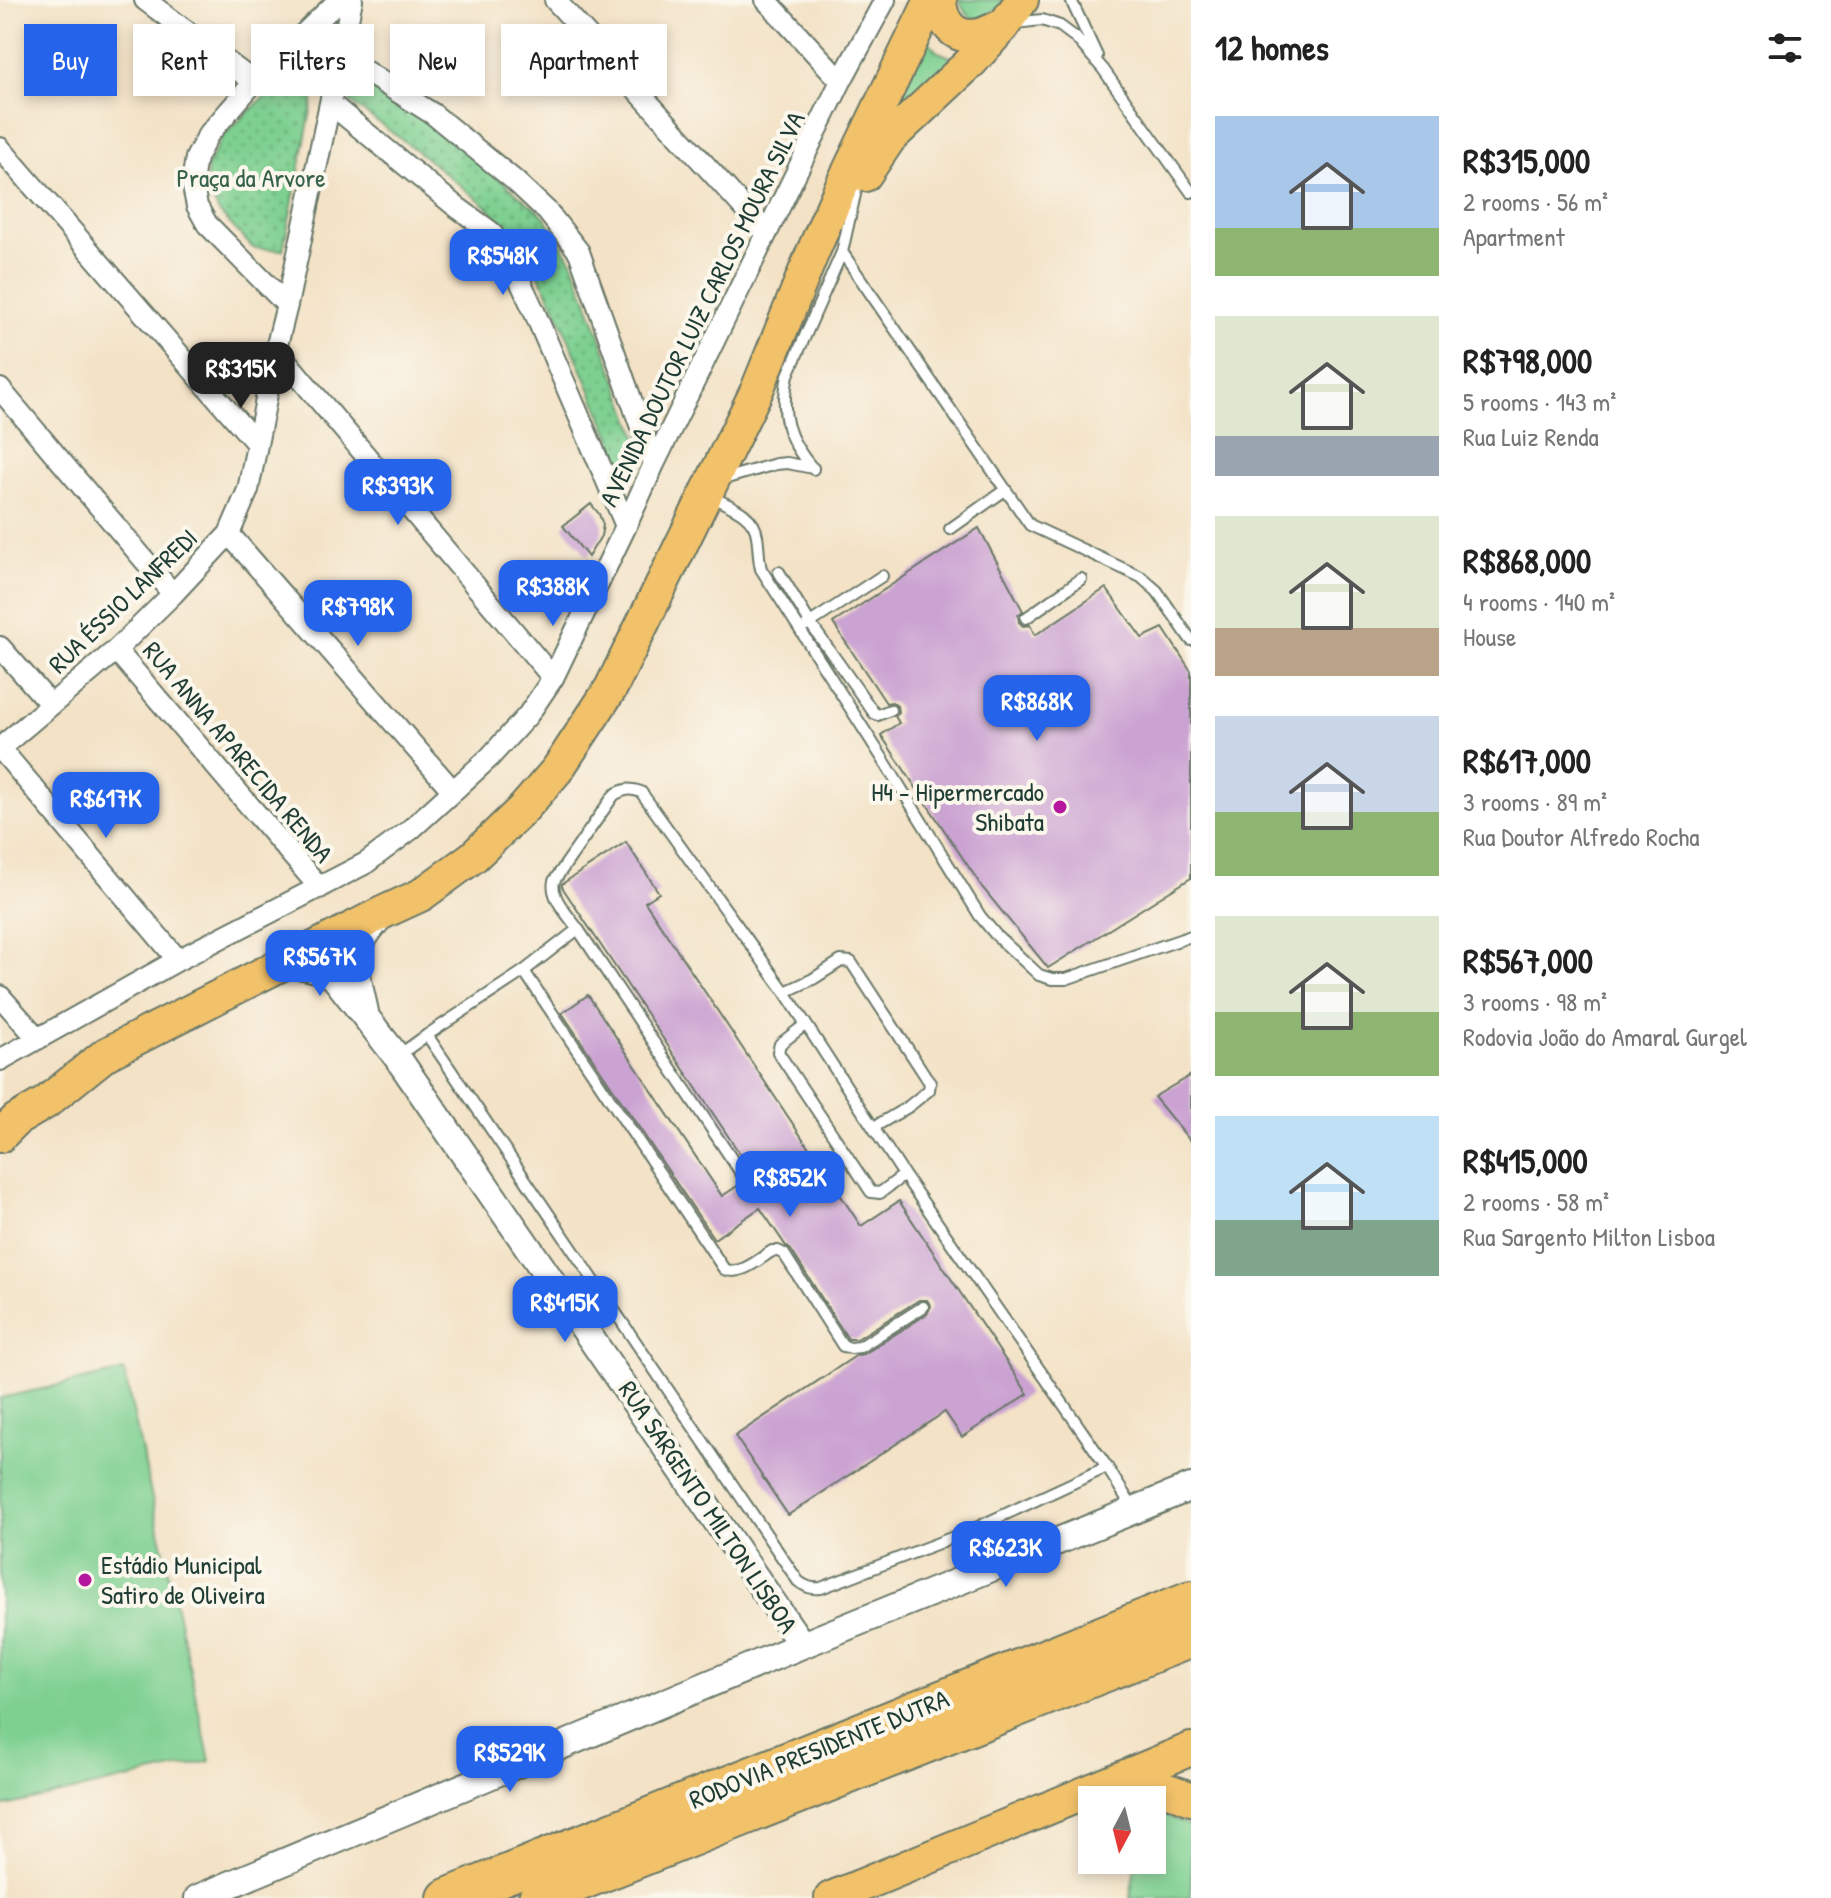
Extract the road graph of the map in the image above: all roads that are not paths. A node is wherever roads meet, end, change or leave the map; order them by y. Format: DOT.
graph roads {
  1 [pos="145,0"];
  2 [pos="339,0"];
  3 [pos="352,0"];
  4 [pos="555,0"];
  5 [pos="766,0"];
  6 [pos="885,0"];
  7 [pos="931,0"];
  8 [pos="940,0"];
  9 [pos="1071,0"];
  10 [pos="1013,12"];
  11 [pos="315,24"];
  12 [pos="347,24"];
  13 [pos="1103,69"];
  14 [pos="374,77"];
  15 [pos="251,80"];
  16 [pos="841,81"];
  17 [pos="251,85"];
  18 [pos="333,96"];
  19 [pos="331,104"];
  20 [pos="0,148"];
  21 [pos="1191,192"];
  22 [pos="767,233"];
  23 [pos="827,253"];
  24 [pos="287,305"];
  25 [pos="276,349"];
  26 [pos="0,389"];
  27 [pos="257,444"];
  28 [pos="654,464"];
  29 [pos="708,489"];
  30 [pos="1005,490"];
  31 [pos="626,526"];
  32 [pos="950,529"];
  33 [pos="229,534"];
  34 [pos="779,572"];
  35 [pos="882,576"];
  36 [pos="1081,579"];
  37 [pos="173,594"];
  38 [pos="1026,618"];
  39 [pos="805,627"];
  40 [pos="1191,640"];
  41 [pos="0,647"];
  42 [pos="116,650"];
  43 [pos="553,678"];
  44 [pos="51,705"];
  45 [pos="890,710"];
  46 [pos="0,748"];
  47 [pos="453,791"];
  48 [pos="320,888"];
  49 [pos="384,912"];
  50 [pos="578,929"];
  51 [pos="1191,936"];
  52 [pos="178,960"];
  53 [pos="284,963"];
  54 [pos="524,971"];
  55 [pos="785,992"];
  56 [pos="0,996"];
  57 [pos="366,1016"];
  58 [pos="806,1024"];
  59 [pos="427,1035"];
  60 [pos="38,1039"];
  61 [pos="397,1057"];
  62 [pos="0,1060"];
  63 [pos="45,1103"];
  64 [pos="874,1127"];
  65 [pos="1,1134"];
  66 [pos="0,1163"];
  67 [pos="741,1173"];
  68 [pos="904,1175"];
  69 [pos="923,1307"];
  70 [pos="1107,1467"];
  71 [pos="1191,1487"];
  72 [pos="1134,1510"];
  73 [pos="1191,1600"];
  74 [pos="1191,1638"];
  75 [pos="802,1645"];
  76 [pos="1191,1749"];
  77 [pos="1112,1783"];
  78 [pos="1191,1799"];
  79 [pos="719,1825"];
  80 [pos="198,1898"];
  81 [pos="447,1898"];
  82 [pos="538,1898"];
  83 [pos="599,1898"];
  84 [pos="831,1898"];
  1 -- 15 [label="street"];
  2 -- 11 [label="street"];
  3 -- 12 [label="street, RUA ÉSSIO LANFREDI"];
  4 -- 22 [label="street"];
  5 -- 16 [label="street"];
  6 -- 16 [label="street, AVENIDA DOUTOR LUIZ CARLOS MOURA SILVA"];
  7 -- 23 [label="main road"];
  8 -- 10 [label="main road"];
  9 -- 13 [label="lane"];
  10 -- 13 [label="lane"];
  10 -- 23 [label="main road"];
  13 -- 21 [label="lane"];
  14 -- 28 [label="street"];
  16 -- 22 [label="street, AVENIDA DOUTOR LUIZ CARLOS MOURA SILVA"];
  17 -- 24 [label="street"];
  18 -- 19 [label="street, RUA ÉSSIO LANFREDI"];
  19 -- 24 [label="street, RUA ÉSSIO LANFREDI"];
  19 -- 31 [label="street"];
  20 -- 27 [label="street"];
  22 -- 28 [label="street, AVENIDA DOUTOR LUIZ CARLOS MOURA SILVA"];
  23 -- 29 [label="main road"];
  23 -- 29 [label="lane"];
  23 -- 30 [label="lane"];
  24 -- 25 [label="street, RUA ÉSSIO LANFREDI"];
  25 -- 27 [label="street, RUA ÉSSIO LANFREDI"];
  25 -- 43 [label="street"];
  26 -- 37 [label="street"];
  27 -- 33 [label="street, RUA ÉSSIO LANFREDI"];
  28 -- 31 [label="street, AVENIDA DOUTOR LUIZ CARLOS MOURA SILVA"];
  29 -- 39 [label="lane"];
  29 -- 49 [label="main road"];
  30 -- 32 [label="lane"];
  30 -- 40 [label="lane"];
  31 -- 43 [label="street, AVENIDA DOUTOR LUIZ CARLOS MOURA SILVA"];
  33 -- 37 [label="street, RUA ÉSSIO LANFREDI"];
  33 -- 47 [label="street"];
  34 -- 39 [label="lane"];
  35 -- 39 [label="lane"];
  36 -- 38 [label="lane"];
  37 -- 42 [label="street, RUA ÉSSIO LANFREDI"];
  39 -- 45 [label="lane"];
  39 -- 51 [label="lane"];
  41 -- 44 [label="street"];
  42 -- 44 [label="street, RUA ÉSSIO LANFREDI"];
  42 -- 48 [label="street, RUA ANNA APARECIDA RENDA"];
  43 -- 47 [label="street, AVENIDA DOUTOR LUIZ CARLOS MOURA SILVA"];
  44 -- 46 [label="street, RUA ÉSSIO LANFREDI"];
  46 -- 52 [label="street"];
  47 -- 48 [label="street, AVENIDA DOUTOR LUIZ CARLOS MOURA SILVA"];
  48 -- 52 [label="street, AVENIDA DOUTOR LUIZ CARLOS MOURA SILVA"];
  49 -- 53 [label="main road"];
  49 -- 57 [label="street"];
  50 -- 54 [label="lane"];
  50 -- 55 [label="lane"];
  50 -- 67 [label="lane"];
  52 -- 60 [label="street, AVENIDA DOUTOR LUIZ CARLOS MOURA SILVA"];
  53 -- 57 [label="street, RUA SARGENTO MILTON LISBOA"];
  53 -- 63 [label="main road"];
  54 -- 59 [label="lane"];
  54 -- 69 [label="lane"];
  55 -- 58 [label="lane"];
  55 -- 64 [label="lane"];
  56 -- 60 [label="street"];
  57 -- 61 [label="street, RUA SARGENTO MILTON LISBOA"];
  58 -- 64 [label="lane"];
  58 -- 68 [label="lane"];
  59 -- 61 [label="lane"];
  59 -- 70 [label="lane"];
  60 -- 62 [label="street, AVENIDA DOUTOR LUIZ CARLOS MOURA SILVA"];
  61 -- 75 [label="street, RUA SARGENTO MILTON LISBOA"];
  63 -- 65 [label="main road"];
  63 -- 66 [label="main road"];
  64 -- 68 [label="lane"];
  68 -- 70 [label="lane"];
  70 -- 72 [label="lane"];
  71 -- 72 [label="street"];
  72 -- 75 [label="street"];
  73 -- 81 [label="highway, RODOVIA PRESIDENTE DUTRA"];
  74 -- 79 [label="highway, RODOVIA PRESIDENTE DUTRA"];
  75 -- 80 [label="street"];
  76 -- 77 [label="main road"];
  77 -- 78 [label="main road"];
  77 -- 84 [label="main road"];
  79 -- 82 [label="highway, RODOVIA PRESIDENTE DUTRA"];
  79 -- 83 [label="highway"];
}
